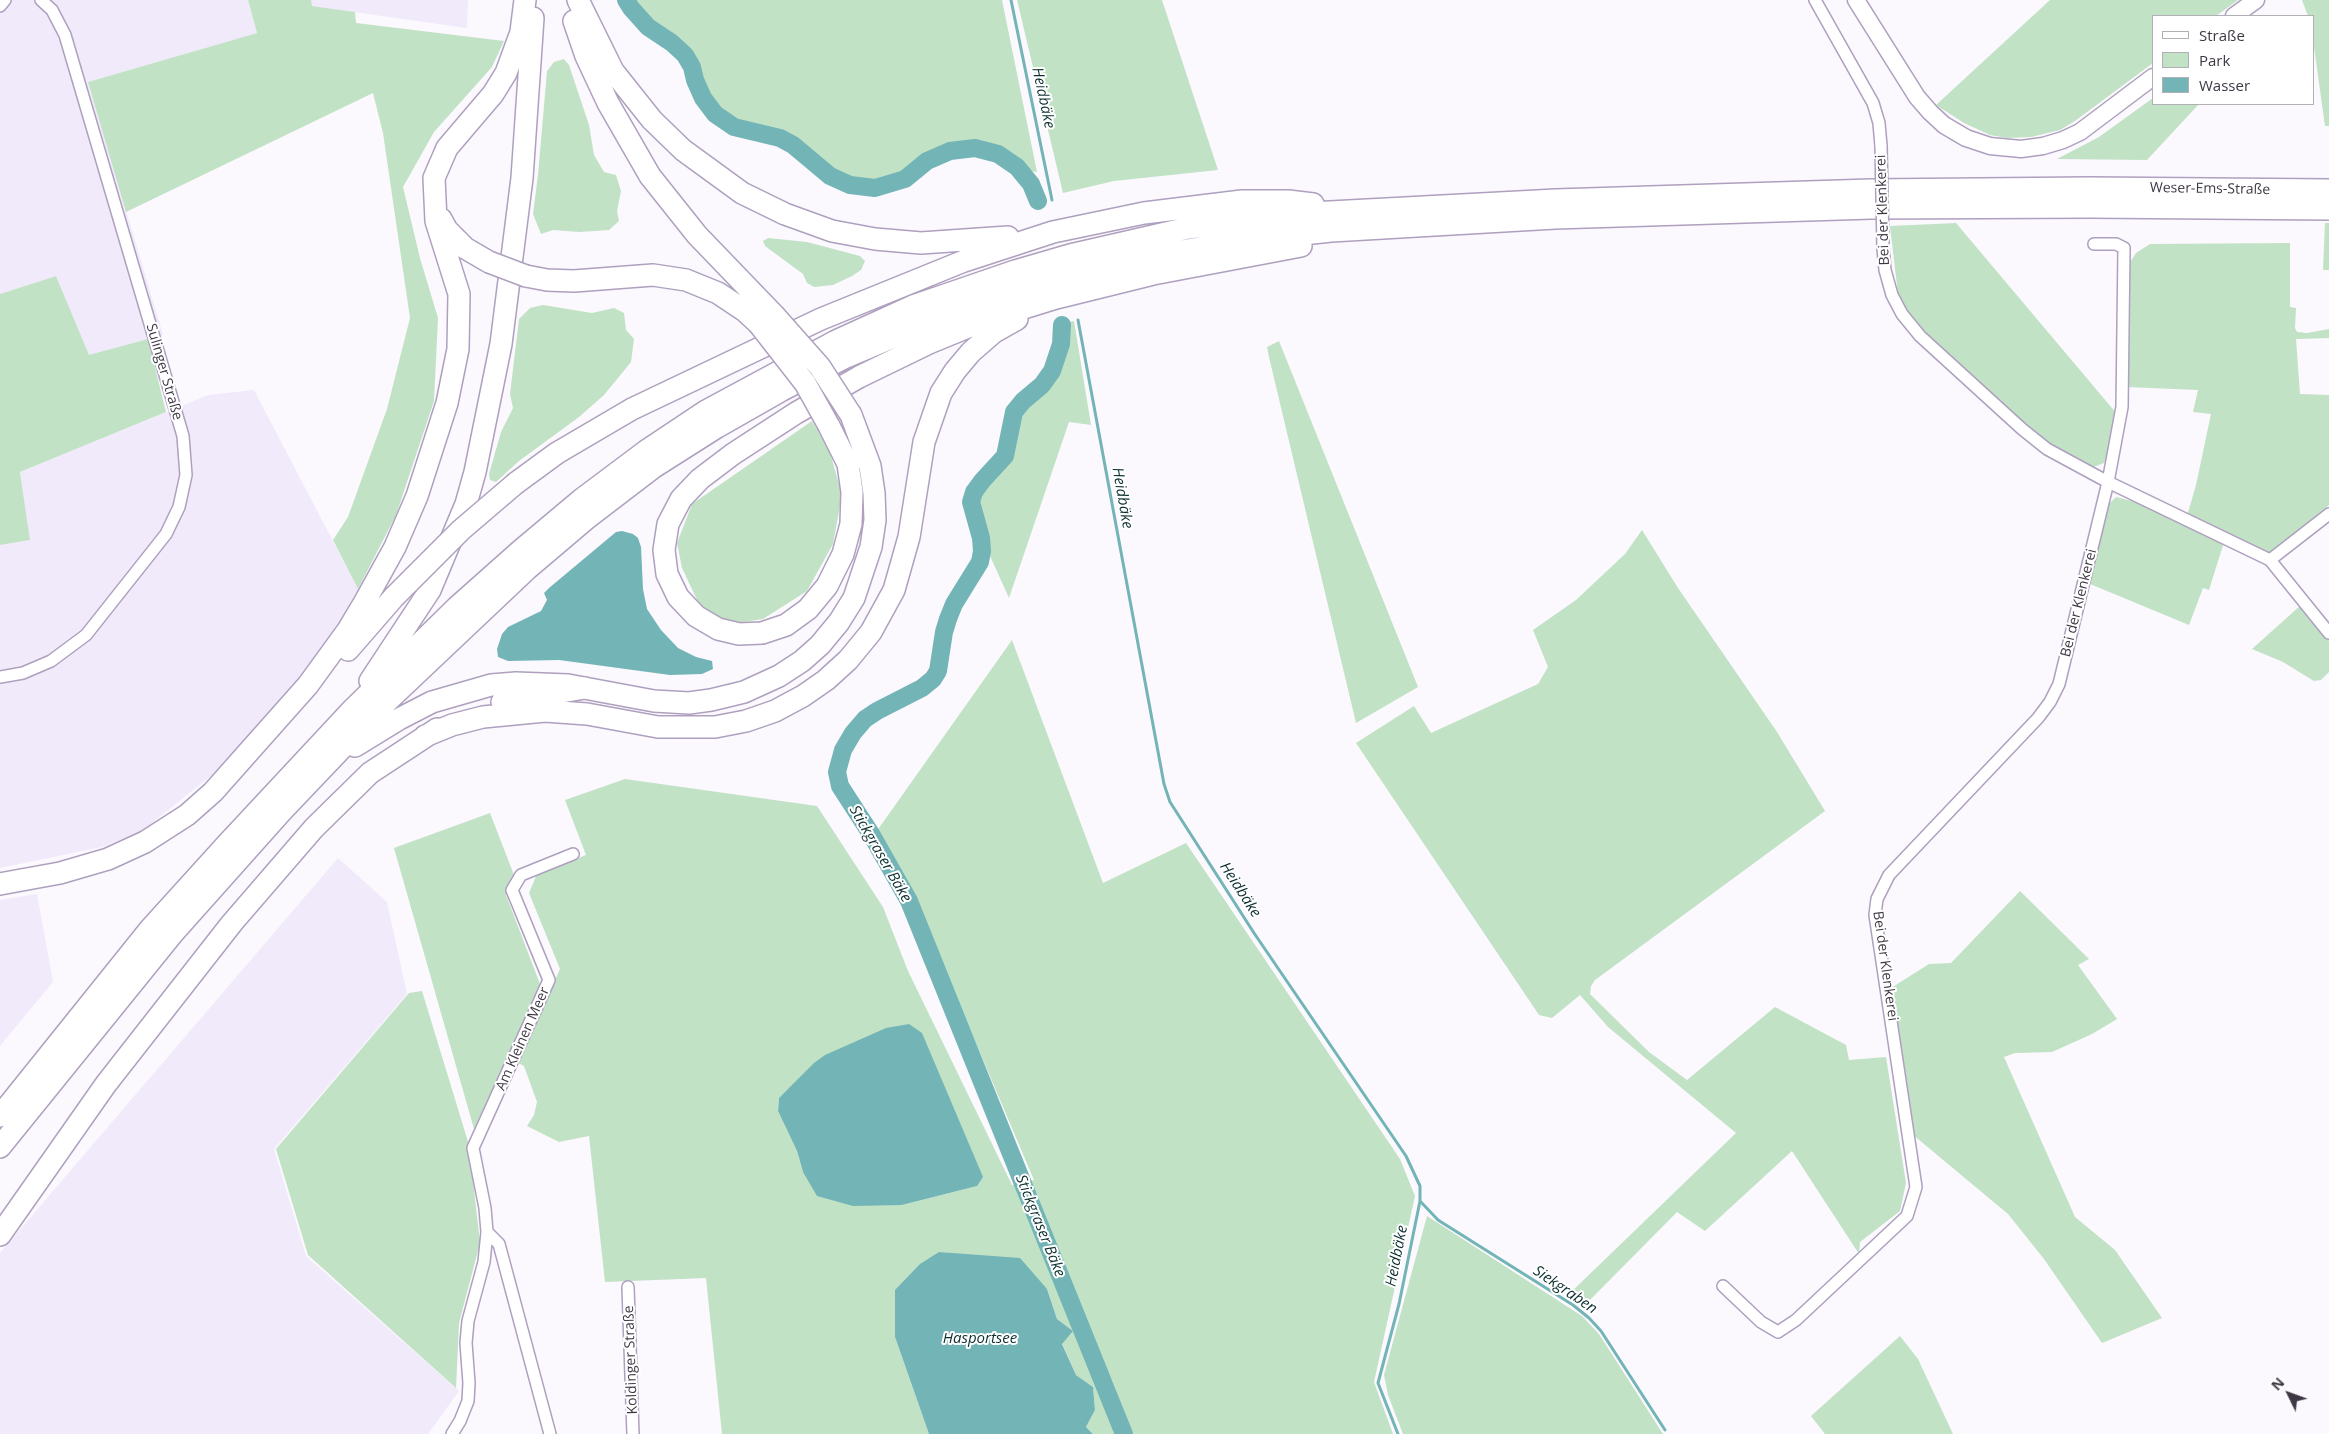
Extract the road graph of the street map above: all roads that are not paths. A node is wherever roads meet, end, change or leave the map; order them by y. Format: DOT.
graph roads {
  1 [pos="5,0"];
  2 [pos="41,0"];
  3 [pos="525,0"];
  4 [pos="533,0"];
  5 [pos="568,0"];
  6 [pos="578,0"];
  7 [pos="1815,0"];
  8 [pos="1856,0"];
  9 [pos="2256,0"];
  10 [pos="0,6"];
  11 [pos="2235,15"];
  12 [pos="2152,78"];
  13 [pos="2329,190"];
  14 [pos="2090,197"];
  15 [pos="434,198"];
  16 [pos="1365,209"];
  17 [pos="2329,209"];
  18 [pos="1374,228"];
  19 [pos="1053,232"];
  20 [pos="2094,244"];
  21 [pos="1056,298"];
  22 [pos="766,320"];
  23 [pos="2108,482"];
  24 [pos="2329,514"];
  25 [pos="2270,560"];
  26 [pos="2329,633"];
  27 [pos="0,677"];
  28 [pos="585,688"];
  29 [pos="353,709"];
  30 [pos="282,716"];
  31 [pos="425,736"];
  32 [pos="327,764"];
  33 [pos="573,854"];
  34 [pos="0,884"];
  35 [pos="0,1116"];
  36 [pos="0,1147"];
  37 [pos="487,1232"];
  38 [pos="0,1235"];
  39 [pos="1723,1286"];
  40 [pos="628,1287"];
  41 [pos="452,1434"];
  42 [pos="550,1434"];
  43 [pos="632,1434"];
  1 -- 10 [label="street"];
  2 -- 27 [label="street, Sulinger Straße"];
  3 -- 15 [label="highway"];
  4 -- 29 [label="highway"];
  5 -- 22 [label="highway"];
  6 -- 19 [label="highway"];
  7 -- 23 [label="street, Bei der Klenkerei, bridge"];
  8 -- 12 [label="street"];
  9 -- 11 [label="street"];
  13 -- 14 [label="highway, Weser-Ems-Straße"];
  14 -- 16 [label="highway"];
  14 -- 17 [label="highway, Weser-Ems-Straße"];
  14 -- 18 [label="highway"];
  15 -- 22 [label="highway, bridge"];
  15 -- 30 [label="highway"];
  16 -- 19 [label="highway"];
  16 -- 29 [label="highway"];
  18 -- 21 [label="highway"];
  18 -- 32 [label="highway"];
  19 -- 30 [label="highway, bridge"];
  20 -- 23 [label="street, Bei der Klenkerei"];
  21 -- 22 [label="highway, bridge"];
  21 -- 31 [label="highway"];
  22 -- 28 [label="highway, bridge"];
  23 -- 25 [label="street, Bei der Klenkerei"];
  23 -- 39 [label="street, Bei der Klenkerei"];
  24 -- 25 [label="street"];
  25 -- 26 [label="street, Bei der Klenkerei"];
  28 -- 31 [label="highway"];
  28 -- 32 [label="highway"];
  29 -- 35 [label="highway"];
  30 -- 34 [label="highway"];
  31 -- 38 [label="highway"];
  32 -- 36 [label="highway"];
  33 -- 37 [label="street, Am Kleinen Meer"];
  37 -- 41 [label="street, Am Kleinen Meer"];
  37 -- 42 [label="street, Am Kleinen Meer"];
  40 -- 43 [label="street, Koldinger Straße"];
}
